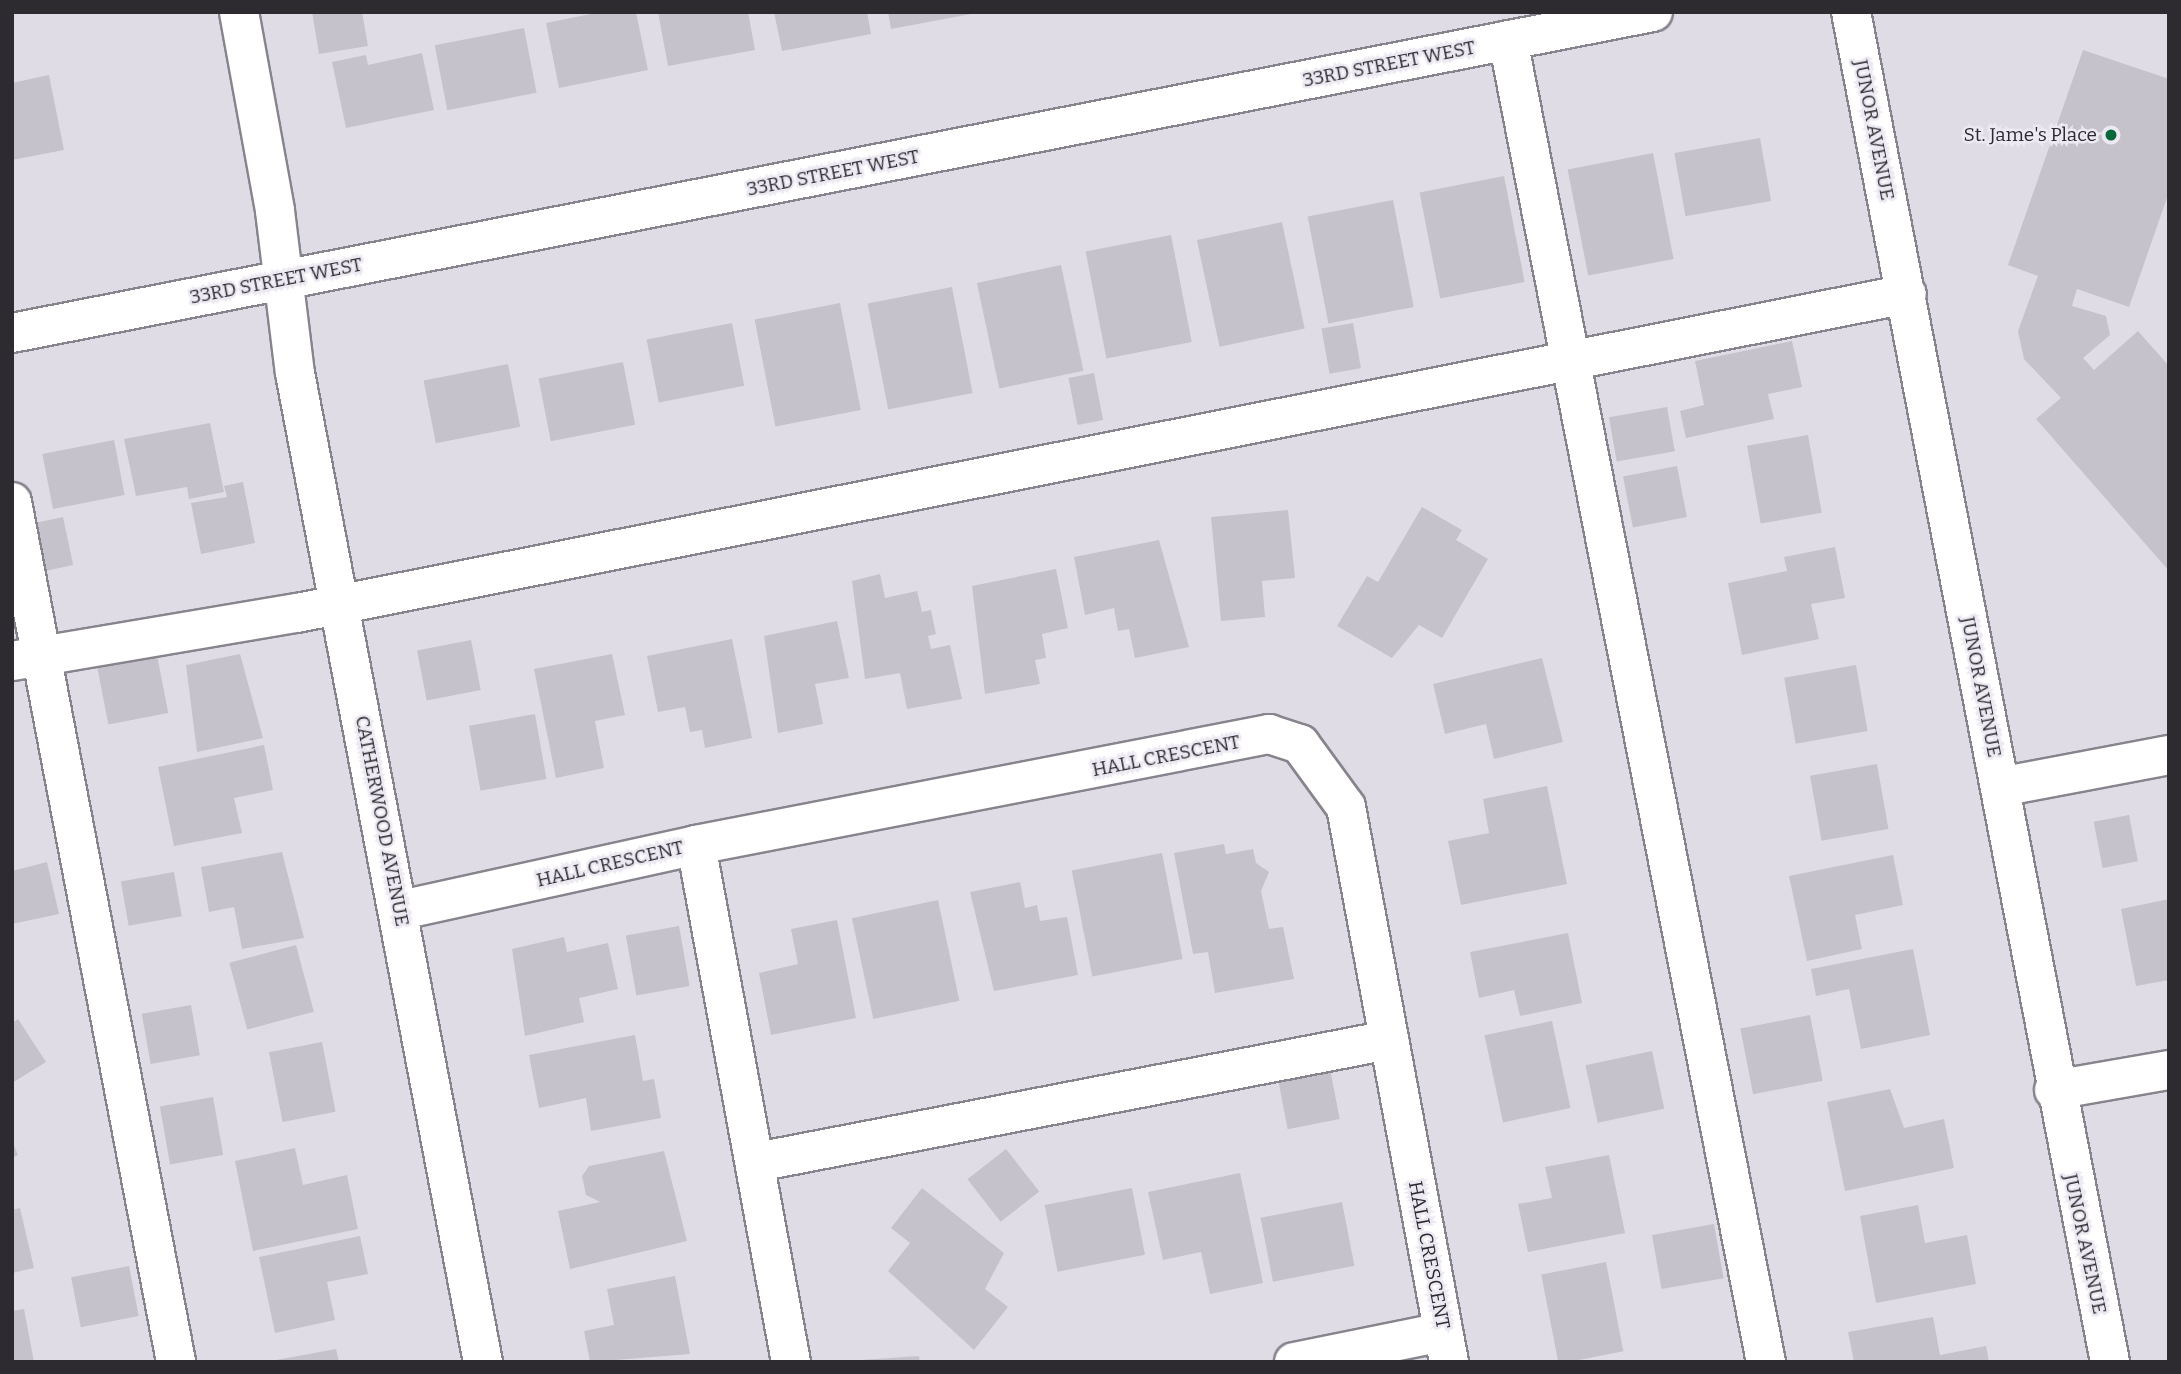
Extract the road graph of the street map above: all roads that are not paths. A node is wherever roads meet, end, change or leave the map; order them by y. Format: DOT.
graph roads {
  1 [pos="239,12"];
  2 [pos="1653,12"];
  3 [pos="1851,12"];
  4 [pos="1508,40"];
  5 [pos="282,280"];
  6 [pos="1907,294"];
  7 [pos="12,333"];
  8 [pos="1569,360"];
  9 [pos="12,502"];
  10 [pos="337,601"];
  11 [pos="27,658"];
  12 [pos="2169,755"];
  13 [pos="2000,787"];
  14 [pos="696,845"];
  15 [pos="401,910"];
  16 [pos="1389,1040"];
  17 [pos="2169,1070"];
  18 [pos="2054,1090"];
  19 [pos="757,1162"];
  20 [pos="1446,1347"];
  21 [pos="176,1362"];
  22 [pos="483,1362"];
  23 [pos="790,1362"];
  24 [pos="1294,1362"];
  25 [pos="1766,1362"];
  26 [pos="2110,1362"];
  1 -- 5 [label="street, CATHERWOOD AVENUE"];
  2 -- 4 [label="street, 33RD STREET WEST"];
  3 -- 6 [label="street, JUNOR AVENUE"];
  4 -- 5 [label="street, 33RD STREET WEST"];
  4 -- 8 [label="street"];
  5 -- 7 [label="street, 33RD STREET WEST"];
  5 -- 10 [label="street, CATHERWOOD AVENUE"];
  6 -- 8 [label="street"];
  6 -- 13 [label="street, JUNOR AVENUE"];
  8 -- 10 [label="street"];
  8 -- 25 [label="street"];
  9 -- 11 [label="street"];
  10 -- 11 [label="street"];
  10 -- 15 [label="street, CATHERWOOD AVENUE"];
  11 -- 21 [label="street"];
  12 -- 13 [label="street"];
  13 -- 18 [label="street, JUNOR AVENUE"];
  14 -- 15 [label="street, HALL CRESCENT"];
  14 -- 16 [label="street, HALL CRESCENT"];
  14 -- 19 [label="street"];
  15 -- 22 [label="street, CATHERWOOD AVENUE"];
  16 -- 19 [label="street"];
  16 -- 20 [label="street, HALL CRESCENT"];
  17 -- 18 [label="street"];
  18 -- 26 [label="street, JUNOR AVENUE"];
  19 -- 23 [label="street"];
  20 -- 24 [label="street"];
}
